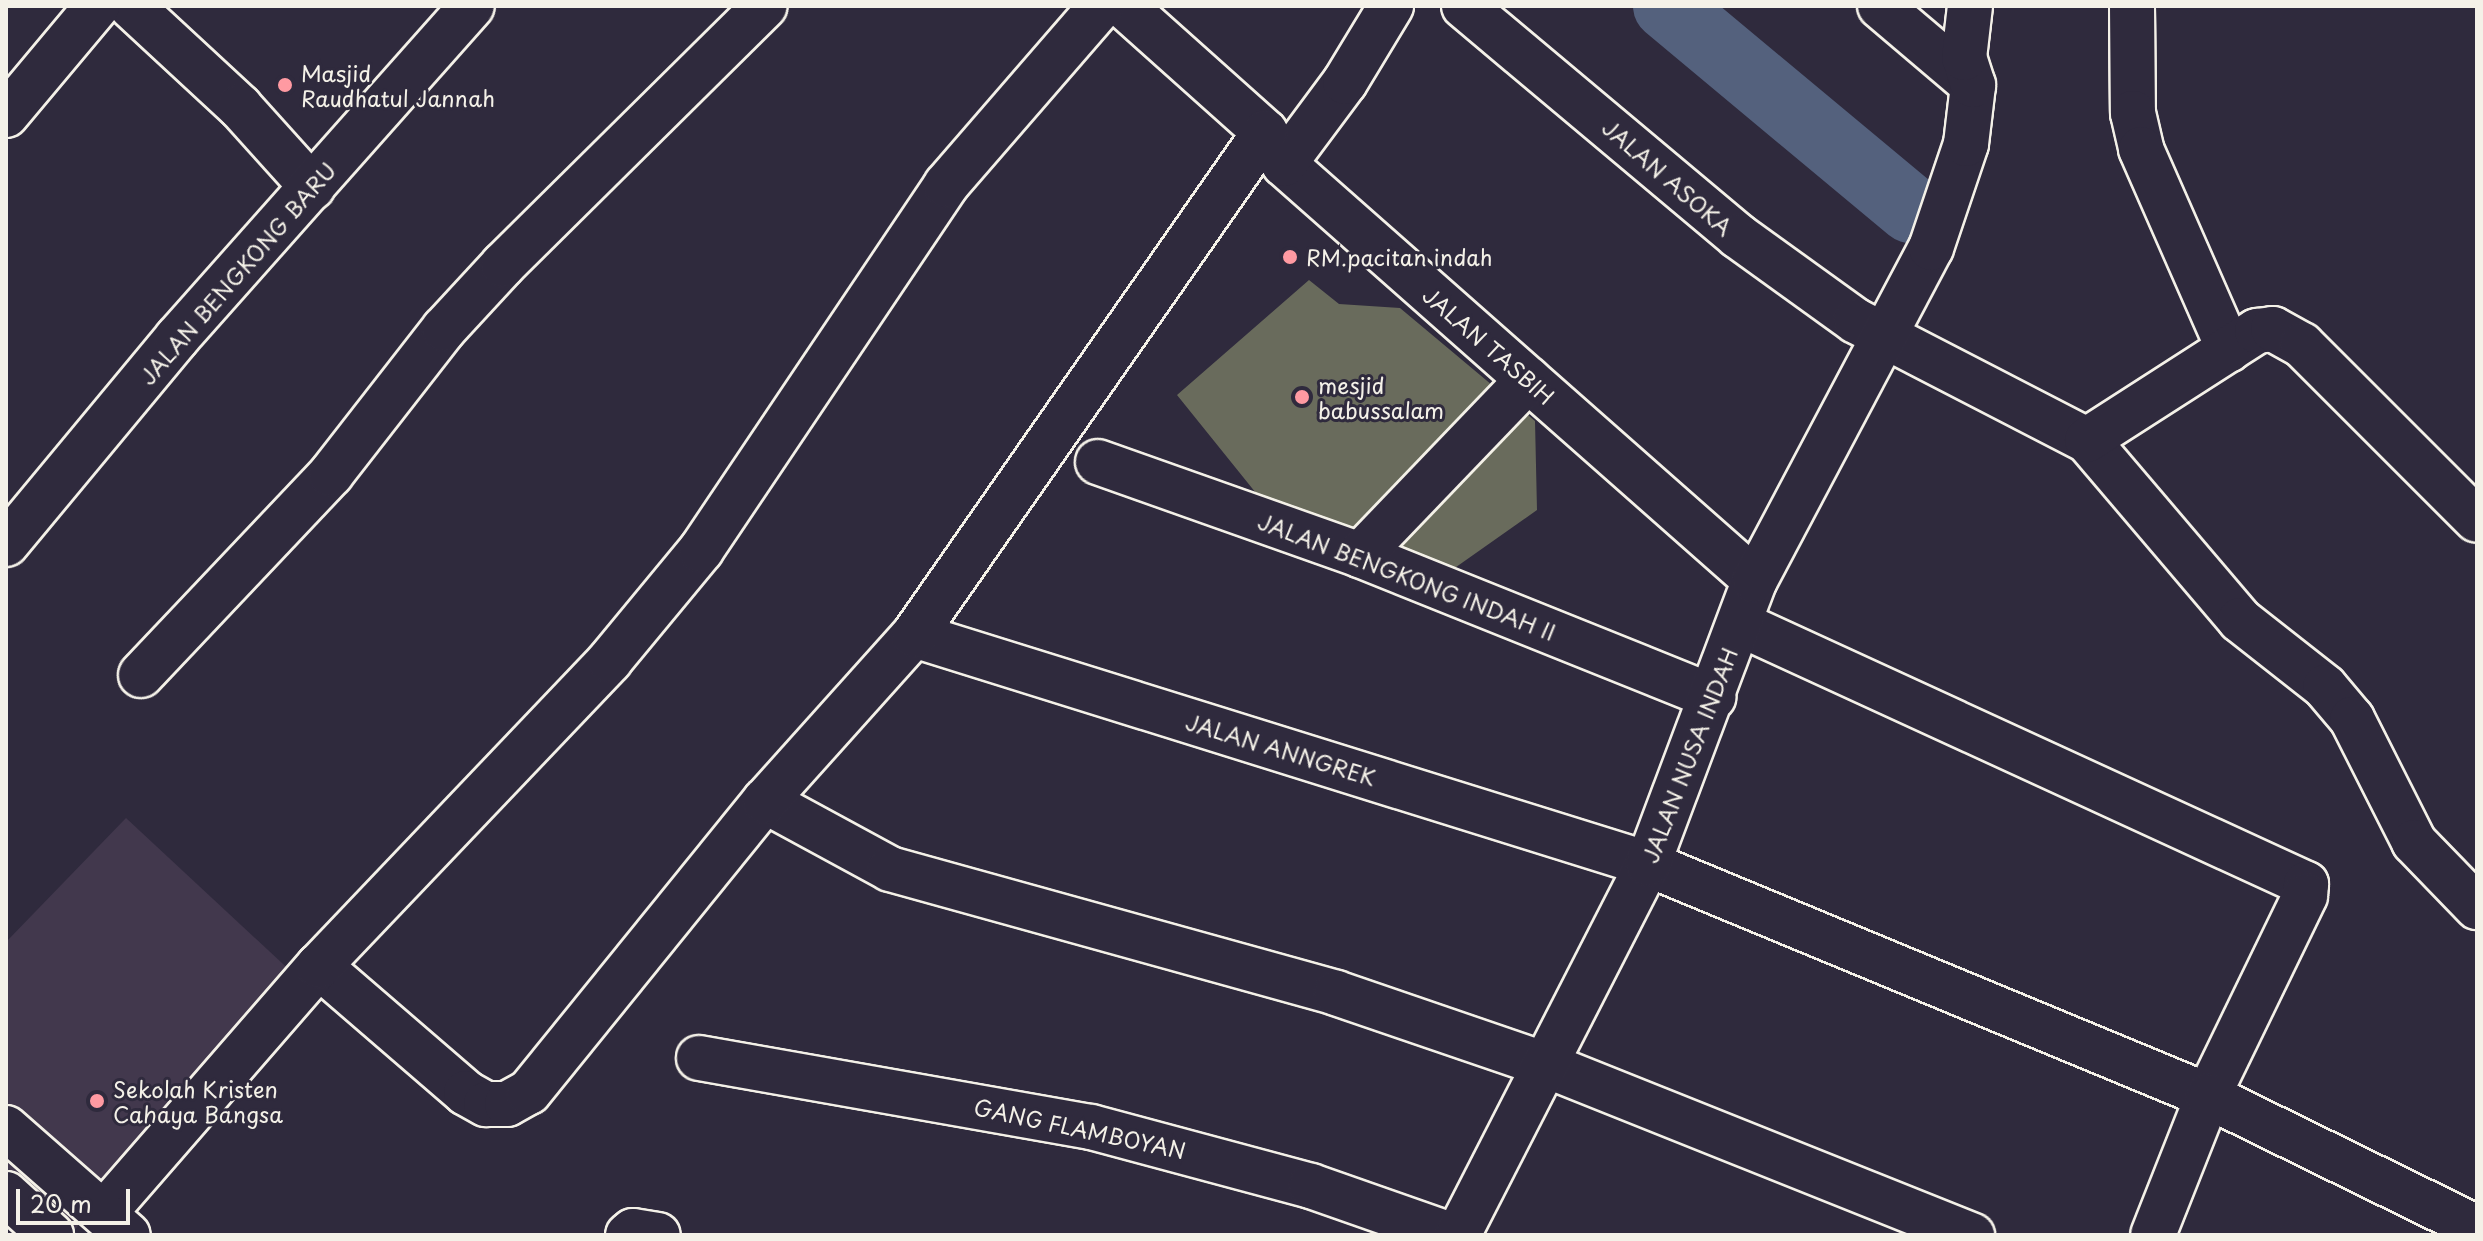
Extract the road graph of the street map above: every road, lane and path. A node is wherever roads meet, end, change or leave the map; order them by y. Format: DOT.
graph roads {
  1 [pos="97,6"];
  2 [pos="131,6"];
  3 [pos="472,6"];
  4 [pos="765,6"];
  5 [pos="1101,6"];
  6 [pos="1124,6"];
  7 [pos="1391,6"];
  8 [pos="1464,6"];
  9 [pos="1880,6"];
  10 [pos="1970,6"];
  11 [pos="2132,6"];
  12 [pos="1973,85"];
  13 [pos="6,115"];
  14 [pos="1274,148"];
  15 [pos="312,187"];
  16 [pos="1881,338"];
  17 [pos="2229,349"];
  18 [pos="1528,380"];
  19 [pos="2087,440"];
  20 [pos="1098,462"];
  21 [pos="2477,520"];
  22 [pos="6,544"];
  23 [pos="1360,555"];
  24 [pos="1755,580"];
  25 [pos="1740,624"];
  26 [pos="914,635"];
  27 [pos="141,675"];
  28 [pos="1714,697"];
  29 [pos="765,801"];
  30 [pos="1648,864"];
  31 [pos="2477,907"];
  32 [pos="319,966"];
  33 [pos="699,1058"];
  34 [pos="1546,1065"];
  35 [pos="2208,1096"];
  36 [pos="6,1128"];
  37 [pos="116,1224"];
  38 [pos="2477,1228"];
  39 [pos="628,1235"];
  40 [pos="658,1235"];
  41 [pos="1451,1235"];
  42 [pos="1458,1235"];
  43 [pos="1972,1235"];
  44 [pos="2153,1235"];
  1 -- 13 [label="street"];
  2 -- 15 [label="street"];
  3 -- 15 [label="street, JALAN BENGKONG BARU"];
  4 -- 27 [label="street"];
  5 -- 32 [label="street"];
  6 -- 14 [label="street, JALAN TASBIH"];
  7 -- 14 [label="street"];
  8 -- 16 [label="street, JALAN ASOKA"];
  9 -- 12 [label="street"];
  10 -- 12 [label="street"];
  11 -- 17 [label="street"];
  12 -- 16 [label="street, JALAN NUSA INDAH"];
  14 -- 18 [label="street, JALAN TASBIH"];
  14 -- 26 [label="street"];
  15 -- 22 [label="street, JALAN BENGKONG BARU"];
  16 -- 19 [label="street, JALAN ASOKA"];
  16 -- 24 [label="street, JALAN NUSA INDAH"];
  17 -- 19 [label="street"];
  17 -- 21 [label="street"];
  18 -- 23 [label="street"];
  18 -- 24 [label="street, JALAN TASBIH"];
  19 -- 31 [label="street"];
  20 -- 23 [label="street, JALAN BENGKONG INDAH II"];
  23 -- 28 [label="street, JALAN BENGKONG INDAH II"];
  24 -- 25 [label="street, JALAN NUSA INDAH"];
  25 -- 28 [label="street, JALAN NUSA INDAH"];
  25 -- 35 [label="street"];
  26 -- 29 [label="street"];
  26 -- 30 [label="street, JALAN ANNGREK"];
  28 -- 30 [label="street, JALAN NUSA INDAH"];
  29 -- 32 [label="street"];
  29 -- 34 [label="street"];
  30 -- 34 [label="street, JALAN NUSA INDAH"];
  30 -- 35 [label="street, JALAN ANNGREK"];
  32 -- 37 [label="street"];
  33 -- 41 [label="street, GANG FLAMBOYAN"];
  34 -- 42 [label="street, JALAN NUSA INDAH"];
  34 -- 43 [label="street"];
  35 -- 38 [label="street, JALAN ANNGREK"];
  35 -- 44 [label="street"];
  36 -- 37 [label="street"];
  39 -- 40 [label="street"];
}
